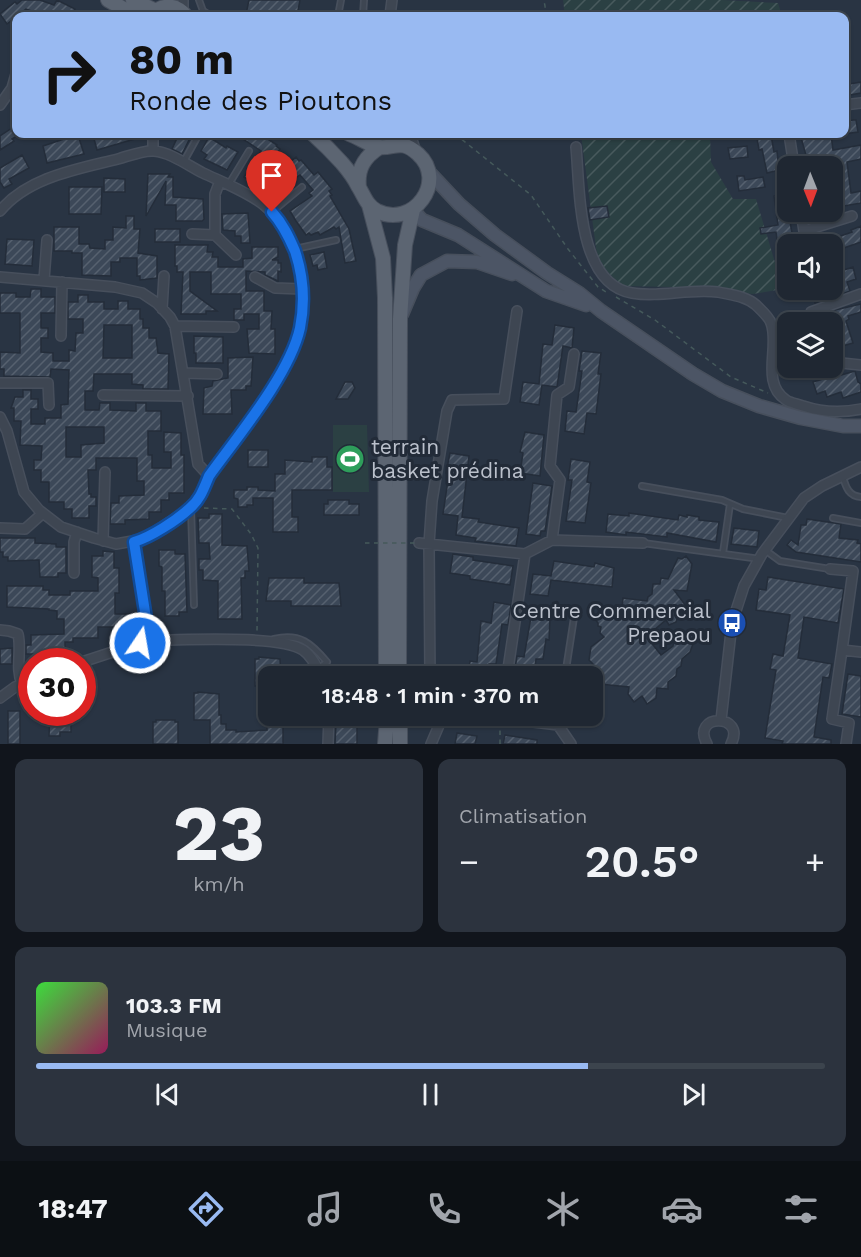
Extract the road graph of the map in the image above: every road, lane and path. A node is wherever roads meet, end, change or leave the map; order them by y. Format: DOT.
graph roads {
  1 [pos="108,0"];
  2 [pos="133,0"];
  3 [pos="162,8"];
  4 [pos="184,10"];
  5 [pos="129,12"];
  6 [pos="153,138"];
  7 [pos="197,138"];
  8 [pos="317,138"];
  9 [pos="365,138"];
  10 [pos="411,138"];
  11 [pos="790,138"];
  12 [pos="381,142"];
  13 [pos="576,147"];
  14 [pos="153,150"];
  15 [pos="249,151"];
  16 [pos="416,152"];
  17 [pos="792,156"];
  18 [pos="183,163"];
  19 [pos="428,171"];
  20 [pos="224,183"];
  21 [pos="302,187"];
  22 [pos="359,187"];
  23 [pos="369,205"];
  24 [pos="413,210"];
  25 [pos="0,211"];
  26 [pos="272,212"];
  27 [pos="852,216"];
  28 [pos="843,219"];
  29 [pos="803,222"];
  30 [pos="833,222"];
  31 [pos="192,234"];
  32 [pos="215,235"];
  33 [pos="47,240"];
  34 [pos="336,240"];
  35 [pos="294,249"];
  36 [pos="237,255"];
  37 [pos="164,276"];
  38 [pos="0,277"];
  39 [pos="255,277"];
  40 [pos="44,280"];
  41 [pos="527,280"];
  42 [pos="62,282"];
  43 [pos="302,289"];
  44 [pos="861,294"];
  45 [pos="162,309"];
  46 [pos="517,310"];
  47 [pos="601,311"];
  48 [pos="811,312"];
  49 [pos="400,319"];
  50 [pos="175,326"];
  51 [pos="234,327"];
  52 [pos="61,336"];
  53 [pos="574,354"];
  54 [pos="843,363"];
  55 [pos="861,365"];
  56 [pos="184,373"];
  57 [pos="217,374"];
  58 [pos="0,383"];
  59 [pos="103,395"];
  60 [pos="188,396"];
  61 [pos="49,405"];
  62 [pos="861,409"];
  63 [pos="0,417"];
  64 [pos="843,426"];
  65 [pos="861,426"];
  66 [pos="861,435"];
  67 [pos="861,467"];
  68 [pos="105,472"];
  69 [pos="209,476"];
  70 [pos="842,477"];
  71 [pos="642,486"];
  72 [pos="861,498"];
  73 [pos="730,504"];
  74 [pos="191,508"];
  75 [pos="43,513"];
  76 [pos="788,518"];
  77 [pos="833,518"];
  78 [pos="861,523"];
  79 [pos="0,528"];
  80 [pos="77,532"];
  81 [pos="552,540"];
  82 [pos="103,541"];
  83 [pos="134,542"];
  84 [pos="365,543"];
  85 [pos="424,543"];
  86 [pos="643,543"];
  87 [pos="765,550"];
  88 [pos="525,554"];
  89 [pos="723,554"];
  90 [pos="760,559"];
  91 [pos="830,569"];
  92 [pos="74,573"];
  93 [pos="194,605"];
  94 [pos="574,611"];
  95 [pos="0,630"];
  96 [pos="148,631"];
  97 [pos="158,640"];
  98 [pos="260,640"];
  99 [pos="140,643"];
  100 [pos="20,648"];
  101 [pos="842,650"];
  102 [pos="861,652"];
  103 [pos="96,657"];
  104 [pos="316,666"];
  105 [pos="386,666"];
  106 [pos="399,666"];
  107 [pos="430,666"];
  108 [pos="508,666"];
  109 [pos="566,666"];
  110 [pos="18,687"];
  111 [pos="0,698"];
  112 [pos="721,720"];
  113 [pos="329,726"];
  114 [pos="391,726"];
  115 [pos="396,726"];
  116 [pos="438,726"];
  117 [pos="501,726"];
  118 [pos="562,726"];
  119 [pos="703,743"];
  120 [pos="328,744"];
  121 [pos="385,744"];
  122 [pos="400,744"];
  123 [pos="430,744"];
  124 [pos="500,744"];
  125 [pos="571,744"];
  126 [pos="731,744"];
  127 [pos="846,744"];
  1 -- 5 [label="main road"];
  2 -- 3 [label="main road"];
  3 -- 4 [label="main road"];
  6 -- 14 [label="street"];
  7 -- 18 [label="lane"];
  8 -- 22 [label="main road"];
  9 -- 12 [label="main road"];
  10 -- 16 [label="street"];
  11 -- 17 [label="street"];
  12 -- 16 [label="main road"];
  12 -- 22 [label="main road"];
  13 -- 62 [label="street"];
  14 -- 18 [label="street"];
  14 -- 25 [label="street"];
  15 -- 20 [label="lane"];
  16 -- 19 [label="main road"];
  18 -- 20 [label="street"];
  19 -- 24 [label="main road"];
  19 -- 47 [label="main road"];
  20 -- 26 [label="street"];
  20 -- 32 [label="street"];
  21 -- 26 [label="lane"];
  22 -- 23 [label="main road"];
  23 -- 24 [label="main road"];
  23 -- 105 [label="main road"];
  24 -- 41 [label="main road"];
  24 -- 49 [label="main road"];
  26 -- 35 [label="street"];
  27 -- 28 [label="street"];
  29 -- 30 [label="street"];
  31 -- 32 [label="street"];
  32 -- 36 [label="street"];
  33 -- 40 [label="street"];
  34 -- 35 [label="lane"];
  35 -- 43 [label="street"];
  37 -- 45 [label="street"];
  38 -- 40 [label="street"];
  39 -- 43 [label="street"];
  40 -- 42 [label="street"];
  41 -- 47 [label="main road"];
  41 -- 49 [label="main road"];
  42 -- 45 [label="street"];
  42 -- 52 [label="street"];
  43 -- 69 [label="street"];
  44 -- 48 [label="street"];
  45 -- 50 [label="street"];
  46 -- 85 [label="street"];
  47 -- 64 [label="main road"];
  49 -- 106 [label="main road"];
  50 -- 51 [label="street"];
  50 -- 56 [label="street"];
  53 -- 81 [label="street"];
  54 -- 55 [label="street"];
  56 -- 57 [label="street"];
  56 -- 60 [label="street"];
  58 -- 61 [label="street"];
  59 -- 60 [label="street"];
  60 -- 69 [label="street"];
  63 -- 75 [label="street"];
  64 -- 65 [label="main road"];
  64 -- 66 [label="main road"];
  67 -- 70 [label="street"];
  68 -- 82 [label="street"];
  69 -- 74 [label="street"];
  70 -- 72 [label="lane"];
  70 -- 76 [label="street"];
  71 -- 73 [label="lane"];
  73 -- 76 [label="lane"];
  73 -- 89 [label="lane"];
  74 -- 83 [label="street"];
  74 -- 93 [label="lane"];
  74 -- 98 [label="path"];
  75 -- 79 [label="street"];
  75 -- 80 [label="street"];
  76 -- 87 [label="street"];
  77 -- 78 [label="lane"];
  80 -- 82 [label="street"];
  80 -- 92 [label="street"];
  81 -- 86 [label="street"];
  81 -- 88 [label="street"];
  82 -- 83 [label="street"];
  83 -- 96 [label="street"];
  84 -- 85 [label="path, bridge"];
  85 -- 88 [label="street"];
  85 -- 107 [label="street"];
  86 -- 89 [label="lane"];
  87 -- 90 [label="street"];
  87 -- 91 [label="lane"];
  88 -- 108 [label="street"];
  89 -- 90 [label="lane"];
  90 -- 112 [label="street"];
  91 -- 101 [label="street"];
  94 -- 109 [label="lane"];
  95 -- 100 [label="street"];
  96 -- 97 [label="street"];
  96 -- 99 [label="street"];
  97 -- 98 [label="street"];
  97 -- 99 [label="street"];
  98 -- 104 [label="street"];
  99 -- 103 [label="street"];
  101 -- 102 [label="street"];
  101 -- 127 [label="street"];
  110 -- 111 [label="street"];
  112 -- 119 [label="street"];
  112 -- 126 [label="street"];
  113 -- 120 [label="street"];
  114 -- 121 [label="main road"];
  115 -- 122 [label="main road"];
  116 -- 123 [label="street"];
  117 -- 124 [label="path"];
  118 -- 125 [label="street"];
}
